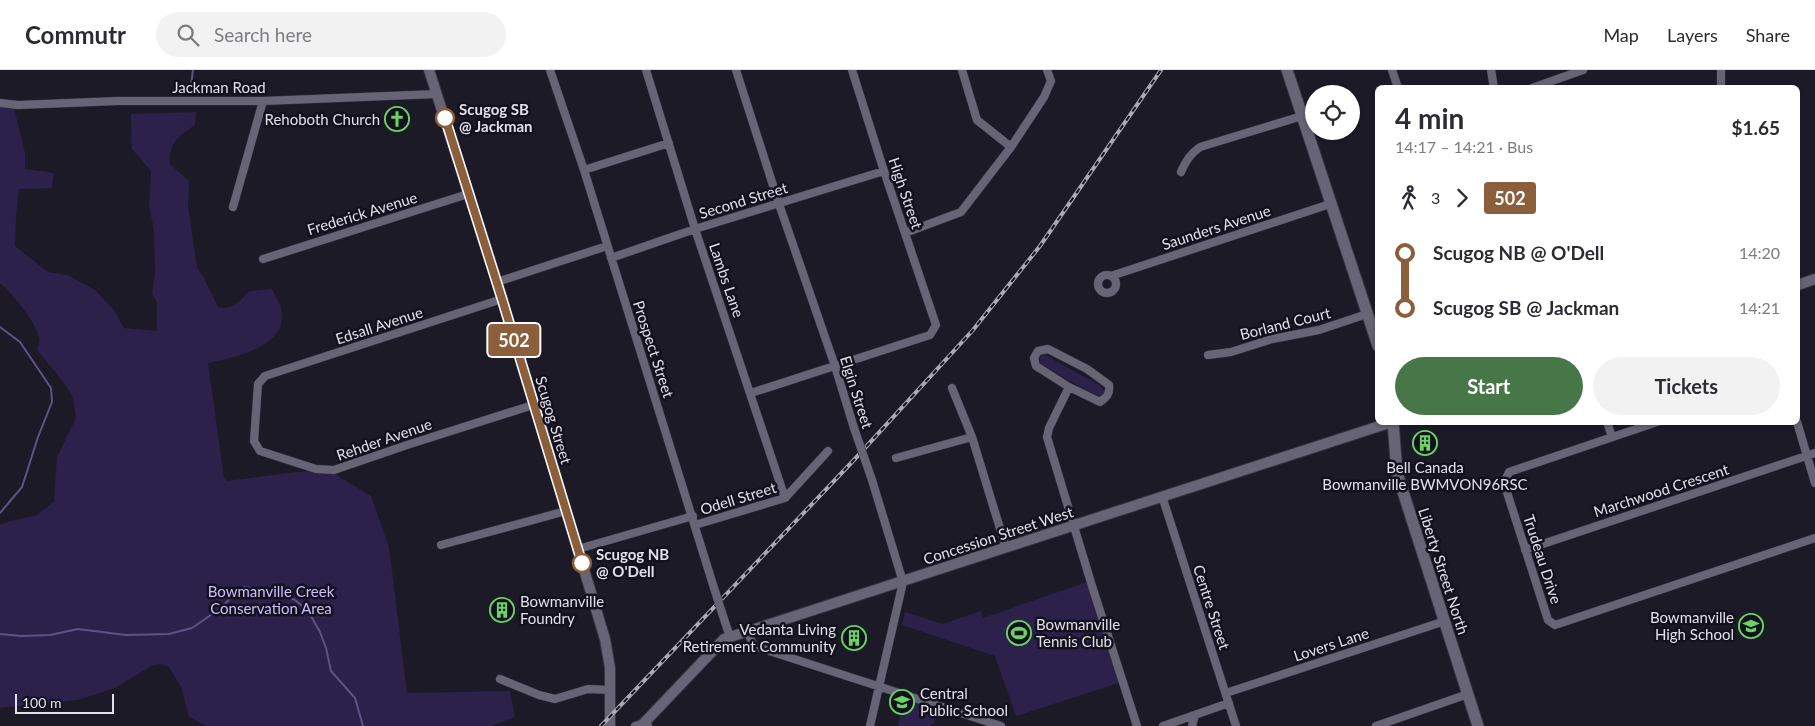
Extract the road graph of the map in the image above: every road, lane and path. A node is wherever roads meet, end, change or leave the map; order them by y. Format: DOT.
graph roads {
  1 [pos="429,70"];
  2 [pos="550,70"];
  3 [pos="736,70"];
  4 [pos="852,70"];
  5 [pos="962,70"];
  6 [pos="1047,70"];
  7 [pos="1287,70"];
  8 [pos="1392,70"];
  9 [pos="1491,70"];
  10 [pos="1584,70"];
  11 [pos="1721,70"];
  12 [pos="648,71"];
  13 [pos="1397,85"];
  14 [pos="1494,85"];
  15 [pos="1541,85"];
  16 [pos="1721,85"];
  17 [pos="437,94"];
  18 [pos="263,101"];
  19 [pos="0,103"];
  20 [pos="1302,116"];
  21 [pos="669,143"];
  22 [pos="1011,147"];
  23 [pos="584,170"];
  24 [pos="884,171"];
  25 [pos="1181,172"];
  26 [pos="468,194"];
  27 [pos="779,204"];
  28 [pos="1330,204"];
  29 [pos="233,207"];
  30 [pos="695,230"];
  31 [pos="905,233"];
  32 [pos="607,246"];
  33 [pos="611,258"];
  34 [pos="263,259"];
  35 [pos="1111,276"];
  36 [pos="1815,279"];
  37 [pos="497,282"];
  38 [pos="1800,284"];
  39 [pos="502,299"];
  40 [pos="1367,314"];
  41 [pos="1375,337"];
  42 [pos="1208,355"];
  43 [pos="835,366"];
  44 [pos="265,376"];
  45 [pos="1069,387"];
  46 [pos="952,388"];
  47 [pos="751,392"];
  48 [pos="533,405"];
  49 [pos="1383,425"];
  50 [pos="1392,425"];
  51 [pos="1608,425"];
  52 [pos="1648,425"];
  53 [pos="1798,425"];
  54 [pos="972,437"];
  55 [pos="1612,437"];
  56 [pos="828,451"];
  57 [pos="1815,453"];
  58 [pos="1806,456"];
  59 [pos="896,458"];
  60 [pos="1815,482"];
  61 [pos="1162,496"];
  62 [pos="786,498"];
  63 [pos="566,511"];
  64 [pos="693,516"];
  65 [pos="695,525"];
  66 [pos="1074,525"];
  67 [pos="1815,538"];
  68 [pos="441,545"];
  69 [pos="1006,548"];
  70 [pos="578,549"];
  71 [pos="1525,550"];
  72 [pos="903,582"];
  73 [pos="1445,621"];
  74 [pos="747,631"];
  75 [pos="730,637"];
  76 [pos="500,679"];
  77 [pos="879,685"];
  78 [pos="610,690"];
  79 [pos="1226,693"];
  80 [pos="1468,694"];
  81 [pos="1229,703"];
  82 [pos="1195,715"];
  83 [pos="642,725"];
  84 [pos="610,726"];
  85 [pos="870,726"];
  86 [pos="1001,726"];
  87 [pos="1137,726"];
  88 [pos="1162,726"];
  89 [pos="1192,726"];
  90 [pos="1236,726"];
  91 [pos="1376,726"];
  92 [pos="1478,726"];
  1 -- 17 [label="street, Scugog Street"];
  2 -- 23 [label="street, Prospect Street"];
  3 -- 27 [label="street, Elgin Street"];
  4 -- 24 [label="street, High Street"];
  5 -- 22 [label="street"];
  6 -- 22 [label="street"];
  7 -- 20 [label="main road"];
  8 -- 13 [label="street"];
  9 -- 14 [label="street"];
  10 -- 15 [label="street"];
  11 -- 16 [label="street"];
  12 -- 21 [label="street, Lambs Lane"];
  17 -- 18 [label="street, Jackman Road"];
  17 -- 26 [label="street, Scugog Street"];
  18 -- 19 [label="street, Jackman Road"];
  18 -- 29 [label="street"];
  20 -- 25 [label="street"];
  20 -- 28 [label="main road"];
  21 -- 23 [label="street"];
  21 -- 30 [label="street, Lambs Lane"];
  22 -- 31 [label="street"];
  23 -- 32 [label="street, Prospect Street"];
  24 -- 27 [label="street, Second Street"];
  24 -- 31 [label="street, High Street"];
  26 -- 34 [label="street, Frederick Avenue"];
  26 -- 37 [label="street, Scugog Street"];
  27 -- 30 [label="street, Second Street"];
  27 -- 43 [label="street, Elgin Street"];
  28 -- 35 [label="street, Saunders Avenue"];
  28 -- 40 [label="main road"];
  30 -- 33 [label="street, Second Street"];
  30 -- 47 [label="street, Lambs Lane"];
  31 -- 43 [label="street, High Street"];
  32 -- 33 [label="street, Prospect Street"];
  32 -- 37 [label="street"];
  33 -- 64 [label="street, Prospect Street"];
  36 -- 38 [label="street"];
  37 -- 39 [label="street, Scugog Street"];
  39 -- 44 [label="street, Edsall Avenue"];
  39 -- 48 [label="street, Scugog Street"];
  40 -- 41 [label="main road"];
  40 -- 42 [label="street, Borland Court"];
  43 -- 47 [label="street"];
  43 -- 72 [label="street, Elgin Street, bridge"];
  44 -- 48 [label="street, Rehder Avenue"];
  45 -- 45 [label="street"];
  45 -- 66 [label="street"];
  46 -- 54 [label="street"];
  47 -- 62 [label="street, Lambs Lane"];
  48 -- 63 [label="street, Scugog Street"];
  49 -- 61 [label="street, Concession Street West"];
  50 -- 73 [label="main road, Liberty Street North"];
  51 -- 55 [label="street"];
  52 -- 55 [label="street, Trudeau Drive"];
  53 -- 58 [label="street"];
  54 -- 59 [label="street"];
  54 -- 69 [label="street"];
  55 -- 71 [label="street, Trudeau Drive"];
  56 -- 62 [label="street, Odell Street"];
  57 -- 58 [label="street, Marchwood Crescent"];
  58 -- 60 [label="street"];
  58 -- 71 [label="street, Marchwood Crescent"];
  61 -- 66 [label="street, Concession Street West"];
  61 -- 79 [label="street, Centre Street"];
  62 -- 65 [label="street, Odell Street"];
  63 -- 68 [label="street"];
  63 -- 70 [label="street, Scugog Street"];
  64 -- 65 [label="street, Prospect Street"];
  64 -- 70 [label="street, Odell Street"];
  65 -- 75 [label="street, Prospect Street, bridge"];
  66 -- 69 [label="street, Concession Street West"];
  66 -- 87 [label="street"];
  67 -- 71 [label="street, Trudeau Drive"];
  69 -- 72 [label="street, Concession Street West"];
  70 -- 78 [label="street, Scugog Street"];
  72 -- 74 [label="street, Concession Street West"];
  72 -- 77 [label="street"];
  73 -- 79 [label="street, Lovers Lane"];
  73 -- 80 [label="main road, Liberty Street North"];
  74 -- 75 [label="street, Concession Street West"];
  74 -- 77 [label="street"];
  75 -- 83 [label="street, Concession Street West"];
  76 -- 78 [label="street"];
  77 -- 85 [label="street"];
  77 -- 86 [label="street"];
  78 -- 84 [label="street, Scugog Street"];
  79 -- 81 [label="street, Centre Street"];
  80 -- 91 [label="street"];
  80 -- 92 [label="main road, Liberty Street North"];
  81 -- 82 [label="street"];
  81 -- 90 [label="street, Centre Street"];
  82 -- 88 [label="street"];
  82 -- 89 [label="street"];
}
